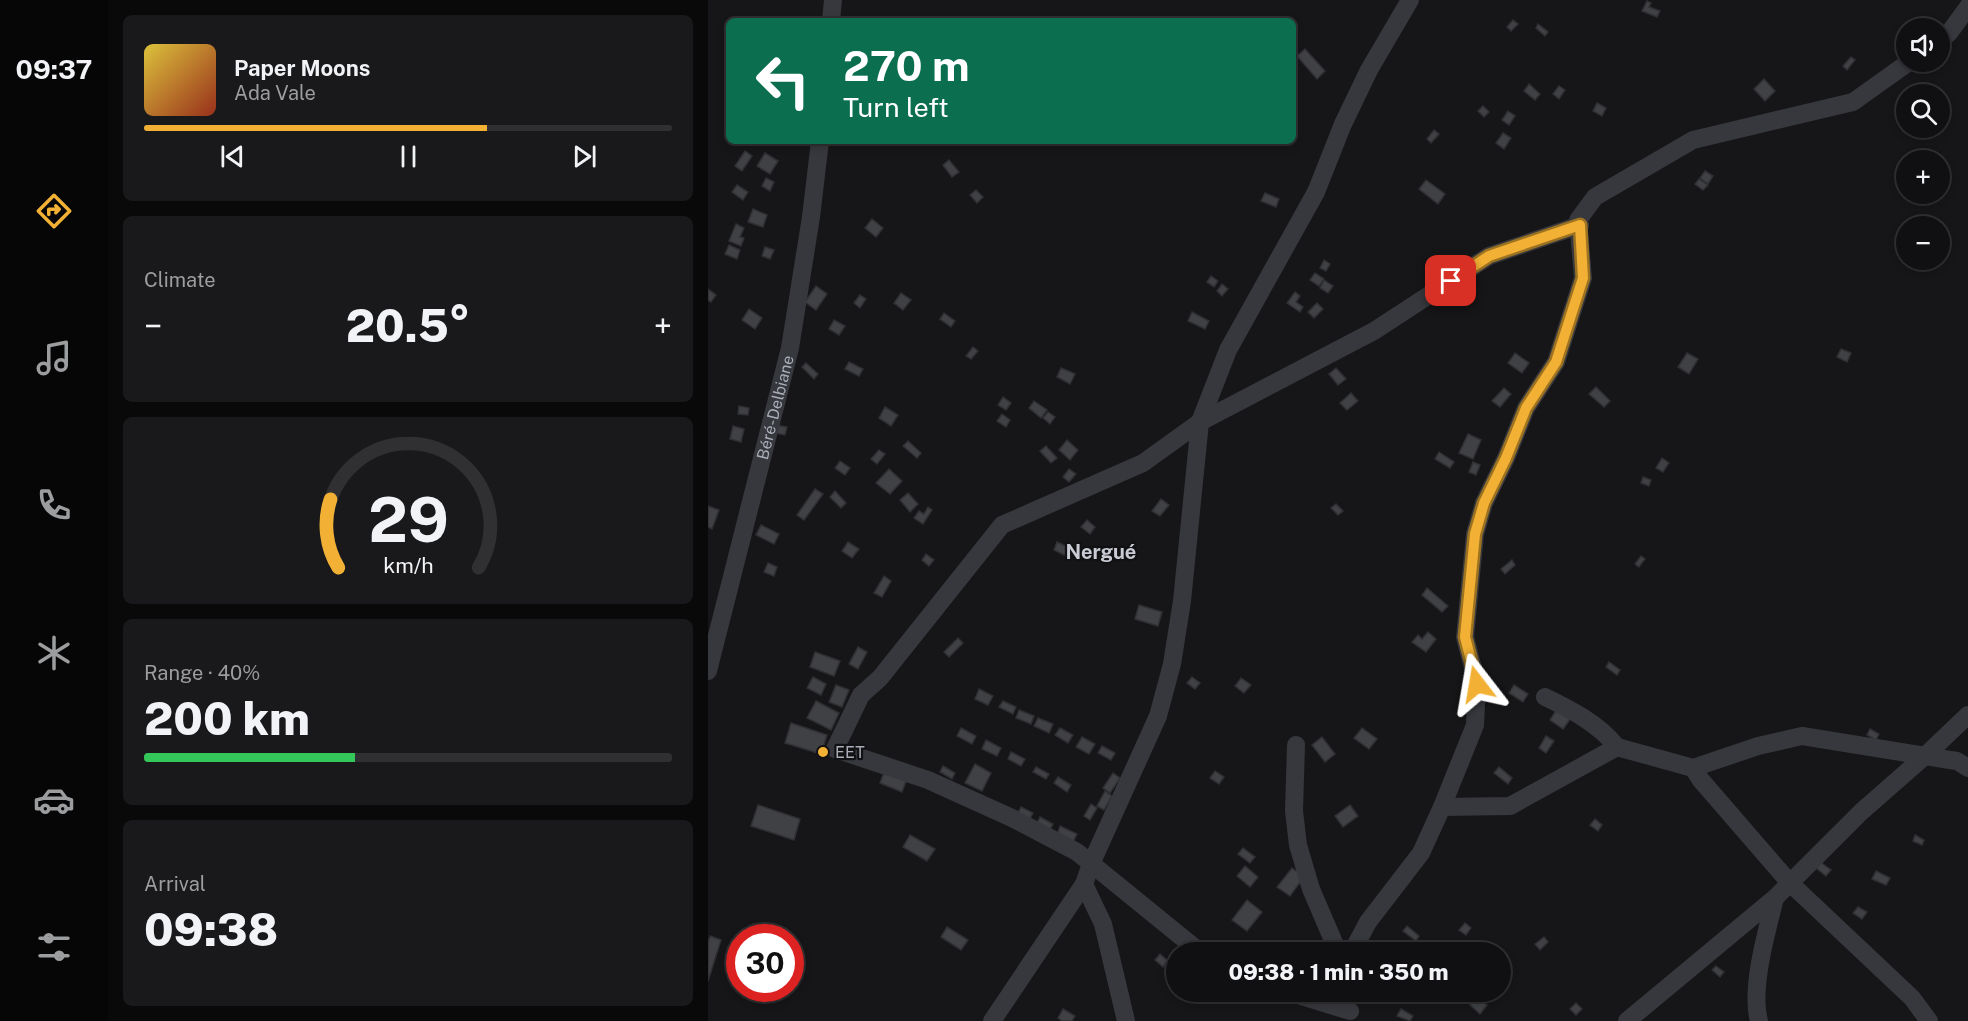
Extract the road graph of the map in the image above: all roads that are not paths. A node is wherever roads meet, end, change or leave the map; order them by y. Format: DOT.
graph roads {
  1 [pos="833,0"];
  2 [pos="1410,0"];
  3 [pos="1968,7"];
  4 [pos="831,18"];
  5 [pos="1950,32"];
  6 [pos="1896,71"];
  7 [pos="820,144"];
  8 [pos="1580,225"];
  9 [pos="1200,422"];
  10 [pos="708,671"];
  11 [pos="1545,697"];
  12 [pos="1968,715"];
  13 [pos="1296,745"];
  14 [pos="1617,747"];
  15 [pos="1926,755"];
  16 [pos="1693,768"];
  17 [pos="1968,768"];
  18 [pos="1442,807"];
  19 [pos="1091,864"];
  20 [pos="1790,883"];
  21 [pos="1084,884"];
  22 [pos="1775,898"];
  23 [pos="1188,942"];
  24 [pos="1332,942"];
  25 [pos="1357,942"];
  26 [pos="1314,1002"];
  27 [pos="1350,1016"];
  28 [pos="992,1021"];
  29 [pos="1126,1021"];
  30 [pos="1627,1021"];
  31 [pos="1759,1021"];
  32 [pos="1929,1021"];
  1 -- 4 [label="street"];
  2 -- 9 [label="street"];
  3 -- 5 [label="street"];
  6 -- 8 [label="street"];
  7 -- 10 [label="street, Béré-Delbiane"];
  8 -- 9 [label="street"];
  8 -- 18 [label="street"];
  9 -- 19 [label="street"];
  9 -- 19 [label="street"];
  11 -- 14 [label="street"];
  12 -- 15 [label="street"];
  13 -- 24 [label="street"];
  14 -- 16 [label="street"];
  14 -- 18 [label="street"];
  15 -- 16 [label="street"];
  15 -- 17 [label="street"];
  15 -- 20 [label="street"];
  16 -- 20 [label="street"];
  18 -- 25 [label="street"];
  19 -- 21 [label="street"];
  19 -- 23 [label="street"];
  20 -- 22 [label="street"];
  20 -- 32 [label="street"];
  21 -- 28 [label="street"];
  21 -- 29 [label="street"];
  22 -- 30 [label="street"];
  22 -- 31 [label="street"];
  26 -- 27 [label="street"];
}
